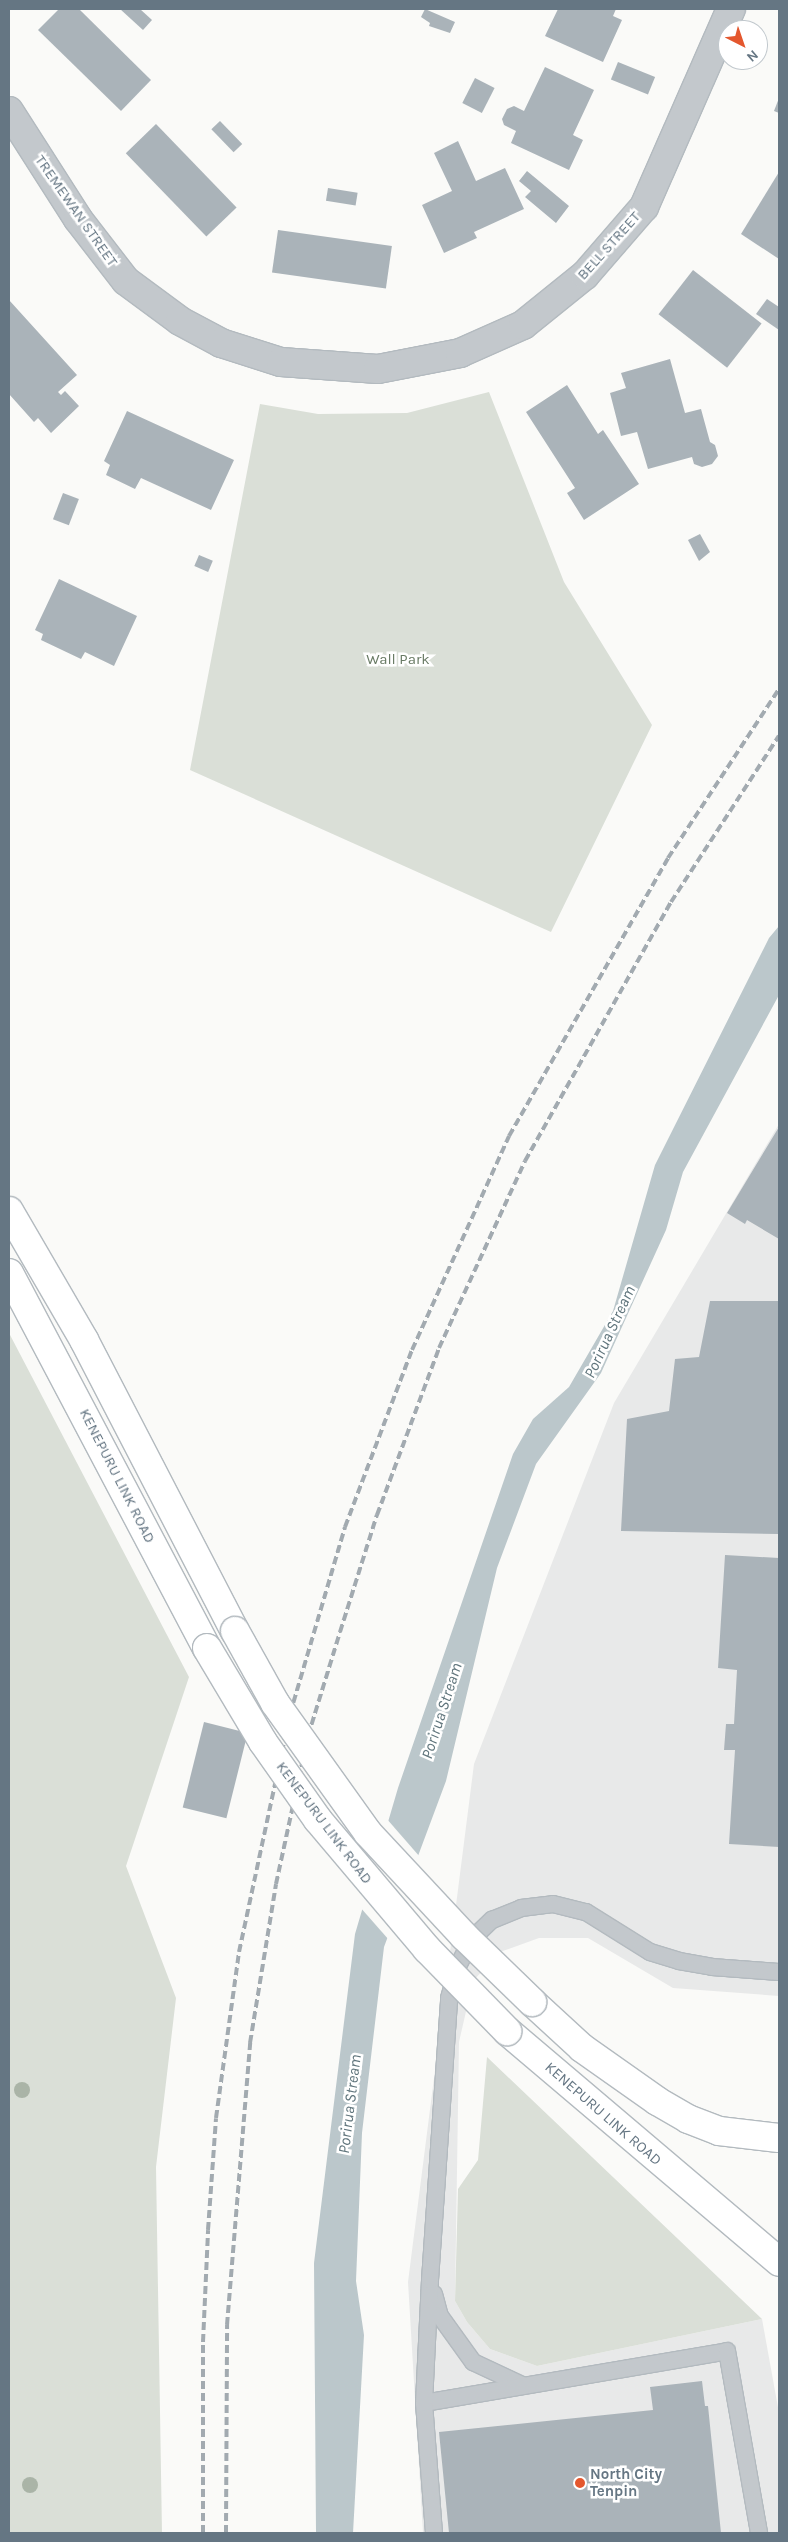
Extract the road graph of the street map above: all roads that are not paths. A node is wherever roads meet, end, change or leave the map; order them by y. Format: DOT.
graph roads {
  1 [pos="732,9"];
  2 [pos="9,111"];
  3 [pos="378,369"];
  4 [pos="9,1211"];
  5 [pos="9,1273"];
  6 [pos="779,1972"];
  7 [pos="779,2138"];
  8 [pos="779,2262"];
  9 [pos="430,2280"];
  10 [pos="524,2386"];
  11 [pos="424,2403"];
  12 [pos="434,2533"];
  13 [pos="758,2533"];
  1 -- 3 [label="street, BELL STREET"];
  2 -- 3 [label="street, TREMEWAN STREET"];
  4 -- 7 [label="main road, KENEPURU LINK ROAD, bridge"];
  5 -- 8 [label="main road, KENEPURU LINK ROAD, bridge"];
  6 -- 9 [label="lane"];
  9 -- 10 [label="lane"];
  9 -- 11 [label="lane"];
  10 -- 11 [label="lane"];
  10 -- 13 [label="lane"];
  11 -- 12 [label="lane"];
}
